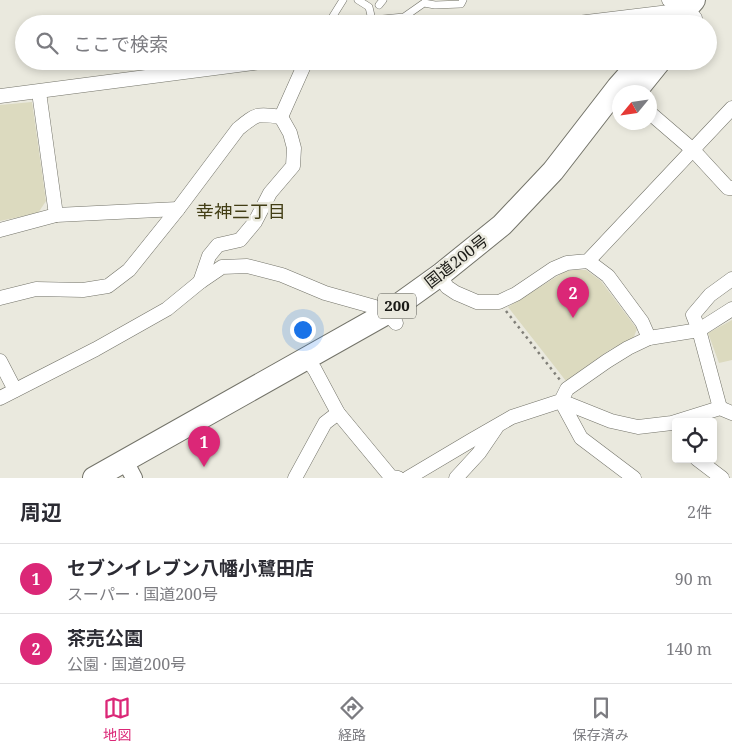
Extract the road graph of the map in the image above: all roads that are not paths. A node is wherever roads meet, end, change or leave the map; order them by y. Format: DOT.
graph roads {
  1 [pos="343,0"];
  2 [pos="358,0"];
  3 [pos="463,0"];
  4 [pos="710,0"];
  5 [pos="424,1"];
  6 [pos="684,13"];
  7 [pos="334,15"];
  8 [pos="370,15"];
  9 [pos="406,15"];
  10 [pos="663,15"];
  11 [pos="202,70"];
  12 [pos="302,70"];
  13 [pos="636,70"];
  14 [pos="650,70"];
  15 [pos="629,85"];
  16 [pos="633,85"];
  17 [pos="39,92"];
  18 [pos="0,96"];
  19 [pos="612,106"];
  20 [pos="732,108"];
  21 [pos="281,116"];
  22 [pos="657,119"];
  23 [pos="612,121"];
  24 [pos="692,150"];
  25 [pos="732,188"];
  26 [pos="178,209"];
  27 [pos="56,215"];
  28 [pos="0,230"];
  29 [pos="588,261"];
  30 [pos="732,279"];
  31 [pos="444,281"];
  32 [pos="200,282"];
  33 [pos="0,298"];
  34 [pos="732,309"];
  35 [pos="391,318"];
  36 [pos="699,330"];
  37 [pos="648,338"];
  38 [pos="0,361"];
  39 [pos="311,364"];
  40 [pos="15,390"];
  41 [pos="564,395"];
  42 [pos="0,398"];
  43 [pos="726,410"];
  44 [pos="338,413"];
  45 [pos="700,418"];
  46 [pos="672,426"];
  47 [pos="496,428"];
  48 [pos="702,463"];
  49 [pos="128,472"];
  50 [pos="94,478"];
  51 [pos="295,478"];
  52 [pos="398,478"];
  53 [pos="408,478"];
  54 [pos="456,478"];
  55 [pos="634,478"];
  56 [pos="722,478"];
  1 -- 7 [label="lane"];
  2 -- 8 [label="lane"];
  3 -- 5 [label="lane"];
  4 -- 6 [label="highway"];
  5 -- 9 [label="lane"];
  6 -- 10 [label="street"];
  11 -- 17 [label="street"];
  12 -- 21 [label="street"];
  13 -- 15 [label="highway, 国道200号 / 200"];
  14 -- 16 [label="highway, 国道200号 / 200"];
  17 -- 18 [label="street"];
  17 -- 27 [label="street"];
  19 -- 31 [label="highway, 国道200号 / 200"];
  20 -- 24 [label="street"];
  21 -- 26 [label="street"];
  21 -- 32 [label="street"];
  22 -- 24 [label="street"];
  23 -- 31 [label="highway, 国道200号 / 200"];
  24 -- 25 [label="street"];
  24 -- 29 [label="street"];
  26 -- 27 [label="street"];
  26 -- 33 [label="street"];
  27 -- 28 [label="street"];
  29 -- 31 [label="street"];
  29 -- 37 [label="street"];
  30 -- 36 [label="street"];
  31 -- 35 [label="highway, 国道200号 / 200"];
  32 -- 35 [label="street"];
  32 -- 40 [label="street"];
  34 -- 36 [label="street"];
  35 -- 39 [label="highway, 国道200号 / 200"];
  36 -- 37 [label="street"];
  36 -- 43 [label="street"];
  37 -- 41 [label="street"];
  38 -- 40 [label="street"];
  39 -- 44 [label="street"];
  39 -- 49 [label="highway, 国道200号 / 200"];
  40 -- 42 [label="street"];
  41 -- 46 [label="street"];
  41 -- 47 [label="street"];
  41 -- 55 [label="street"];
  43 -- 45 [label="street"];
  44 -- 51 [label="street"];
  44 -- 52 [label="street"];
  47 -- 53 [label="street"];
  47 -- 54 [label="street"];
  48 -- 56 [label="street"];
  49 -- 50 [label="highway, 国道200号 / 200"];
}
